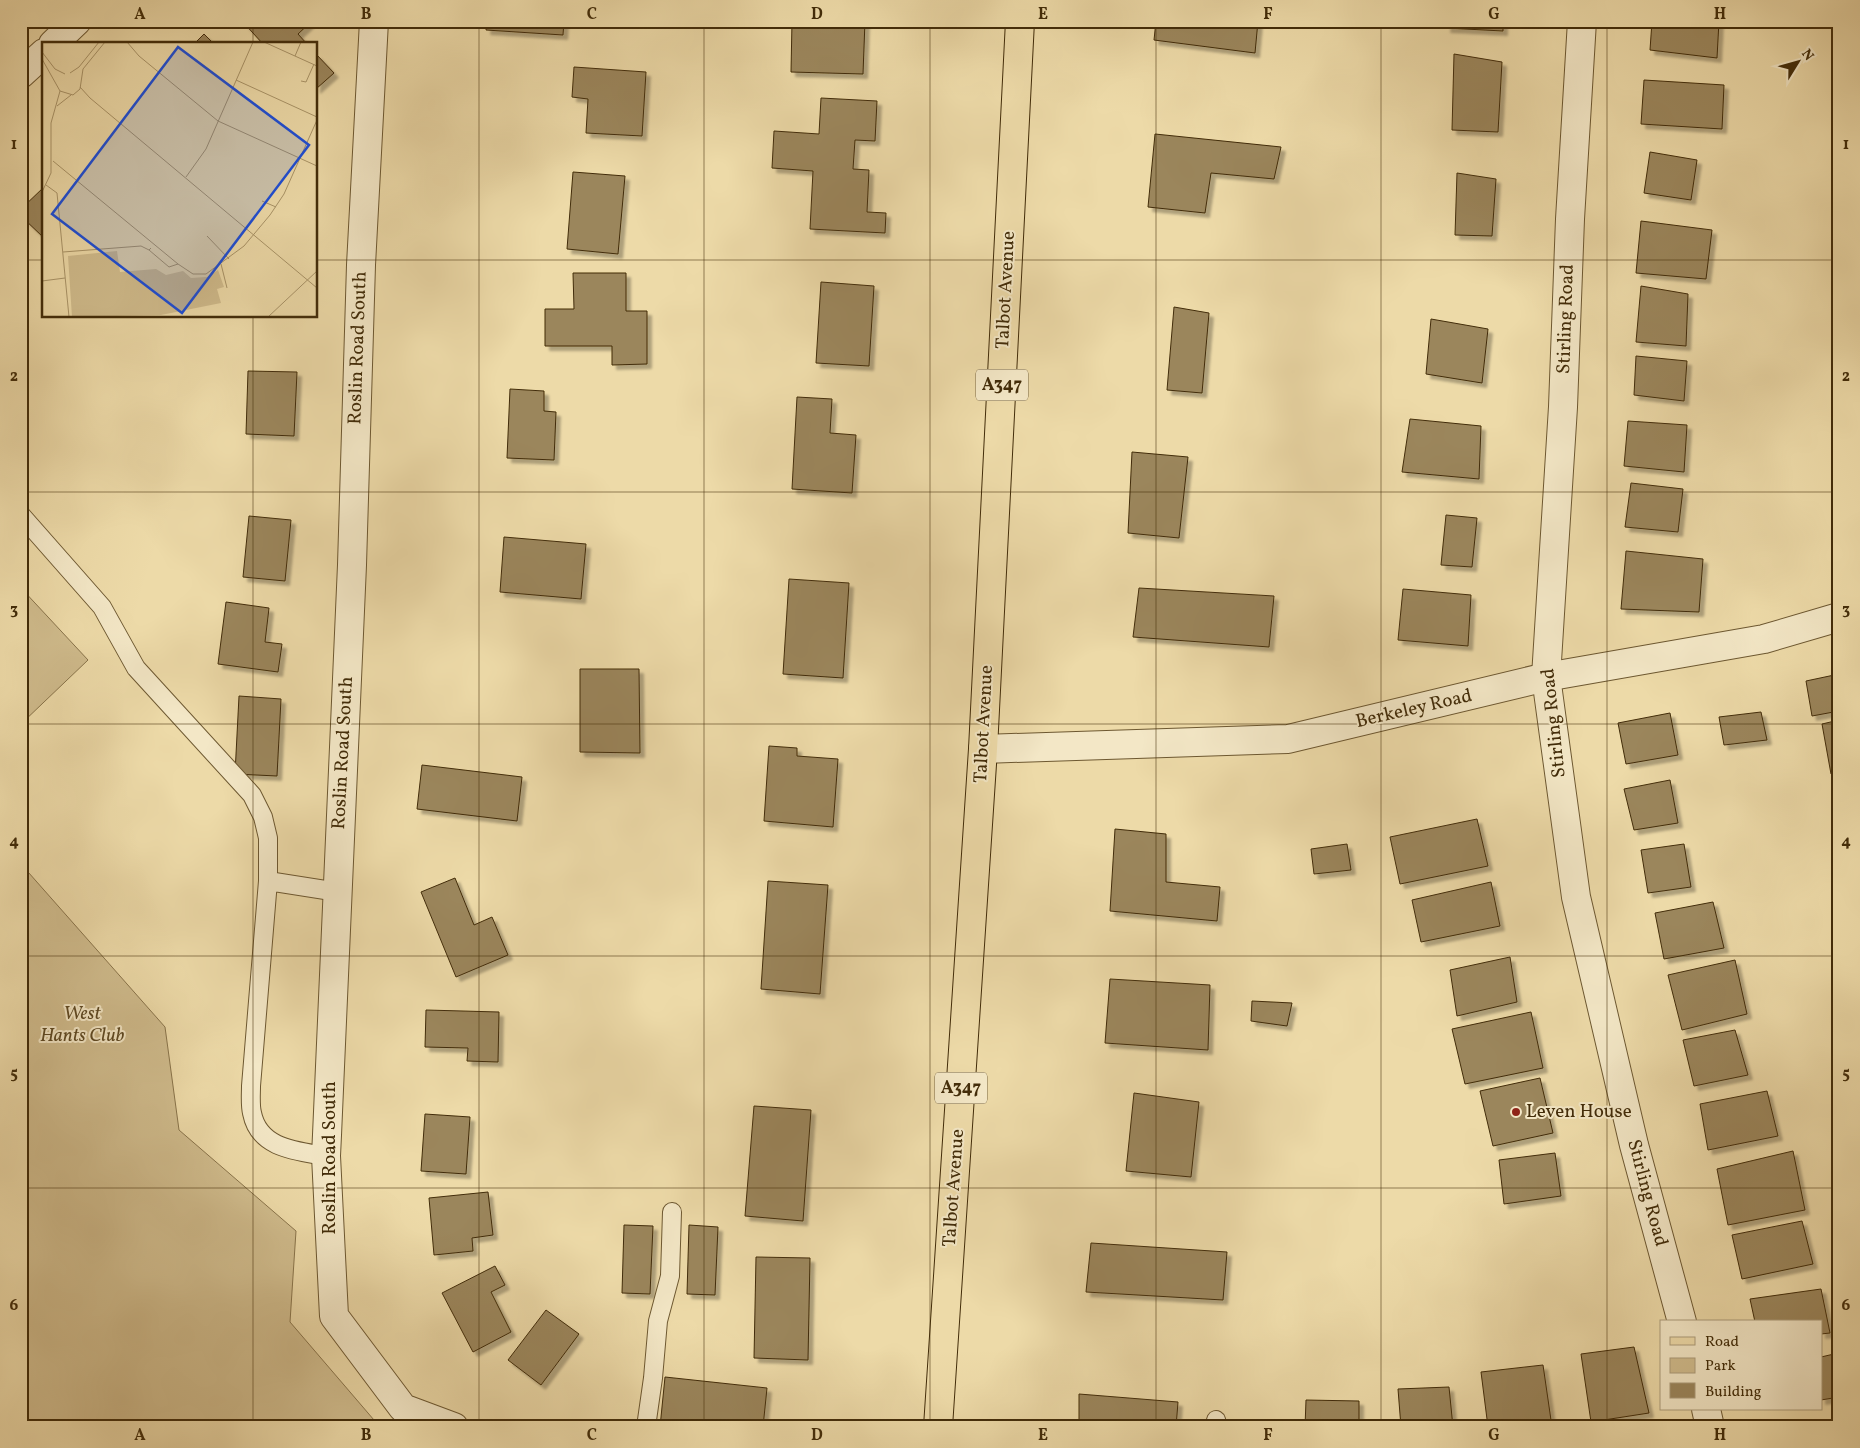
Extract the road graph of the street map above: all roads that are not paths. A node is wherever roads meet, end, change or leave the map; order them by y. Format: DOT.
graph roads {
  1 [pos="77,21"];
  2 [pos="374,21"];
  3 [pos="1020,21"];
  4 [pos="1582,21"];
  5 [pos="55,42"];
  6 [pos="42,55"];
  7 [pos="21,74"];
  8 [pos="21,515"];
  9 [pos="1839,617"];
  10 [pos="1546,677"];
  11 [pos="983,748"];
  12 [pos="268,881"];
  13 [pos="338,892"];
  14 [pos="326,1156"];
  15 [pos="672,1212"];
  16 [pos="1681,1320"];
  17 [pos="1706,1410"];
  18 [pos="454,1427"];
  19 [pos="646,1427"];
  20 [pos="938,1427"];
  21 [pos="1710,1427"];
  1 -- 5 [label="street"];
  2 -- 13 [label="street, Roslin Road South"];
  3 -- 11 [label="main road, Talbot Avenue / A347"];
  4 -- 10 [label="street, Stirling Road"];
  6 -- 7 [label="street"];
  8 -- 12 [label="lane"];
  9 -- 10 [label="street, Berkeley Road"];
  10 -- 11 [label="street, Berkeley Road"];
  10 -- 16 [label="street, Stirling Road"];
  11 -- 20 [label="main road, Talbot Avenue / A347"];
  12 -- 13 [label="lane"];
  12 -- 14 [label="lane"];
  13 -- 14 [label="street, Roslin Road South"];
  14 -- 18 [label="street, Roslin Road South"];
  15 -- 19 [label="lane"];
  17 -- 21 [label="street"];
}
